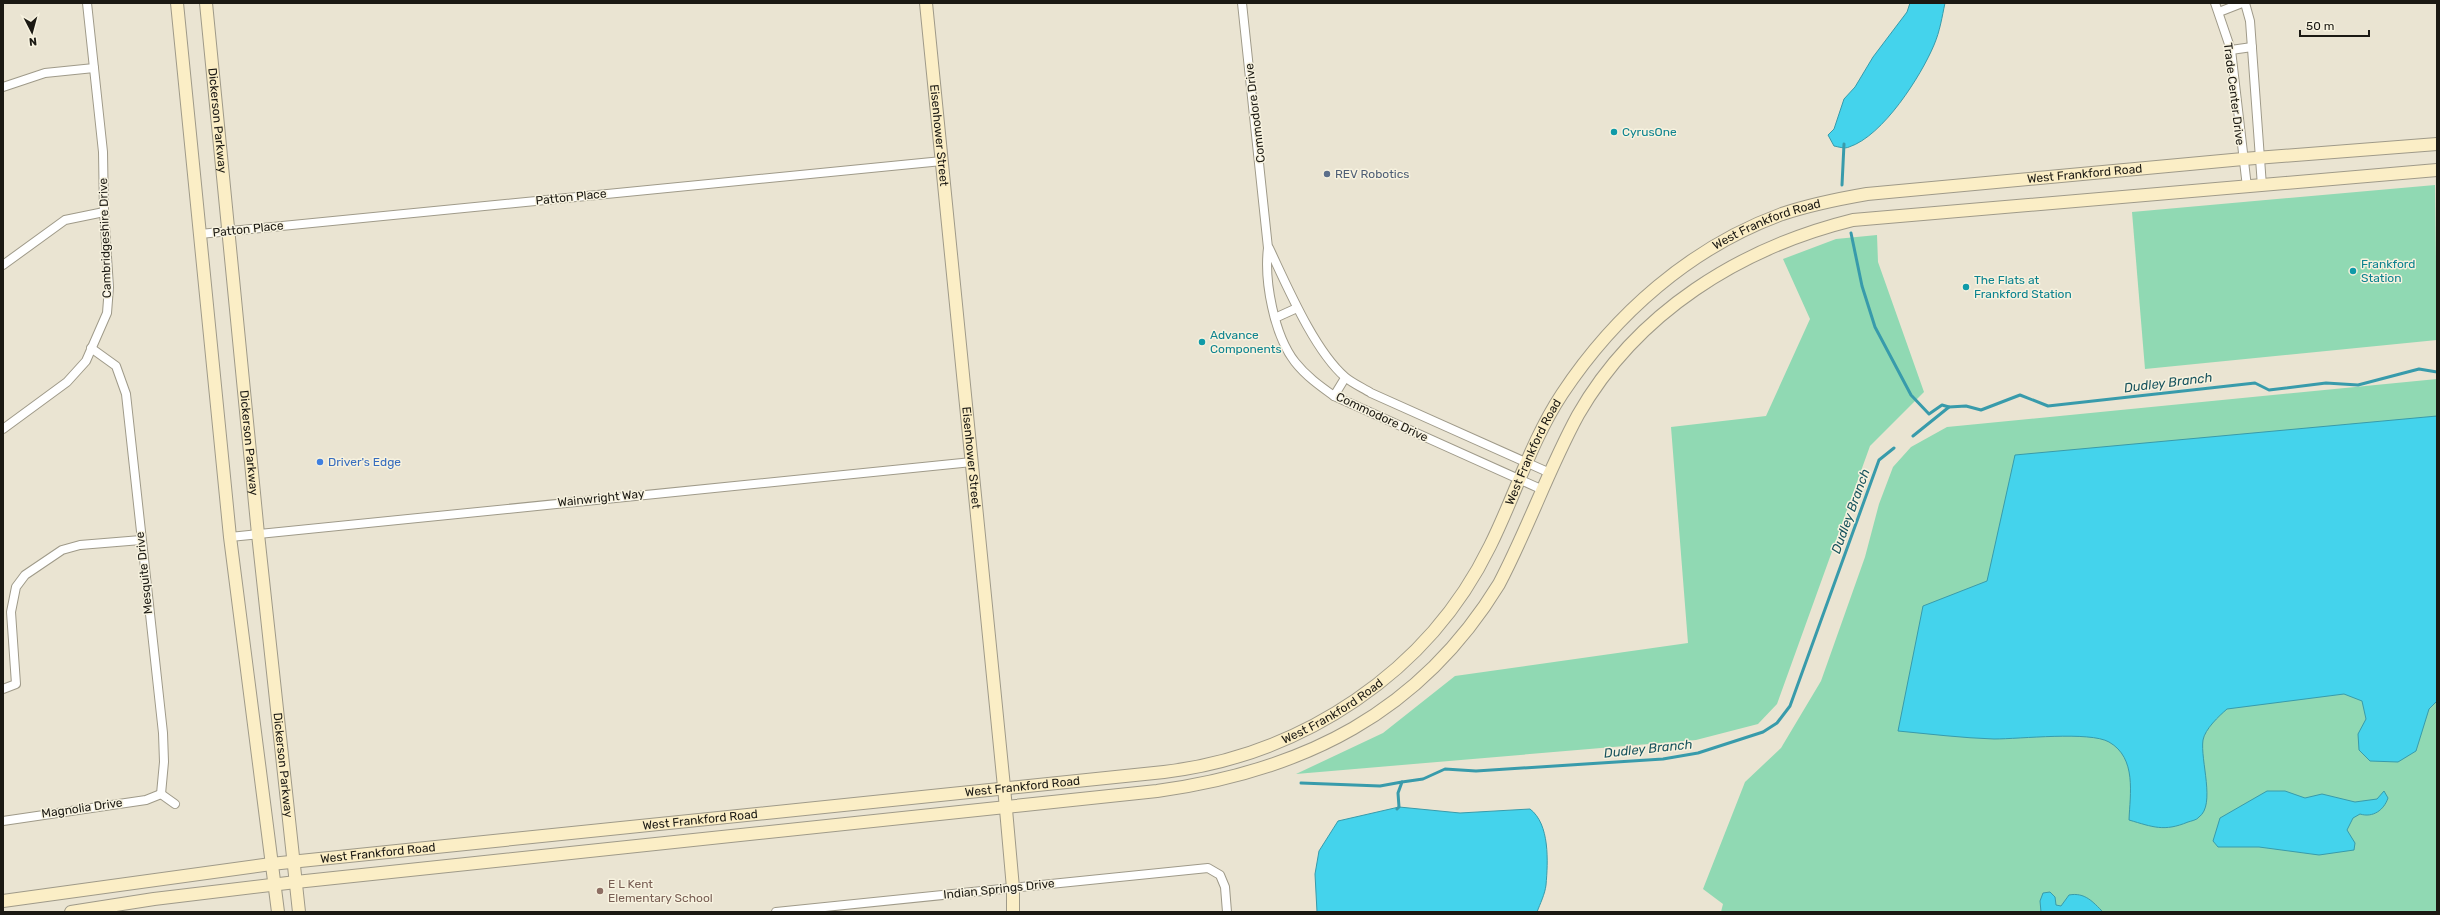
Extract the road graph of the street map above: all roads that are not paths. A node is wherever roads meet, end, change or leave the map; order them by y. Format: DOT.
graph roads {
  1 [pos="87,3"];
  2 [pos="177,3"];
  3 [pos="206,3"];
  4 [pos="926,3"];
  5 [pos="1242,3"];
  6 [pos="2215,3"];
  7 [pos="2242,3"];
  8 [pos="2245,3"];
  9 [pos="2219,12"];
  10 [pos="2252,47"];
  11 [pos="2231,50"];
  12 [pos="94,68"];
  13 [pos="3,87"];
  14 [pos="2437,144"];
  15 [pos="2261,158"];
  16 [pos="2243,159"];
  17 [pos="942,161"];
  18 [pos="2437,170"];
  19 [pos="2262,186"];
  20 [pos="2247,187"];
  21 [pos="104,212"];
  22 [pos="228,231"];
  23 [pos="200,234"];
  24 [pos="1268,248"];
  25 [pos="3,265"];
  26 [pos="1297,308"];
  27 [pos="1275,318"];
  28 [pos="91,348"];
  29 [pos="1345,378"];
  30 [pos="1334,396"];
  31 [pos="3,429"];
  32 [pos="972,462"];
  33 [pos="1526,464"];
  34 [pos="1550,473"];
  35 [pos="1520,480"];
  36 [pos="1543,490"];
  37 [pos="258,534"];
  38 [pos="230,537"];
  39 [pos="141,540"];
  40 [pos="3,689"];
  41 [pos="1004,787"];
  42 [pos="161,794"];
  43 [pos="175,804"];
  44 [pos="1006,808"];
  45 [pos="3,821"];
  46 [pos="294,861"];
  47 [pos="271,864"];
  48 [pos="296,882"];
  49 [pos="274,885"];
  50 [pos="1013,888"];
  51 [pos="3,901"];
  52 [pos="71,912"];
  53 [pos="278,912"];
  54 [pos="299,912"];
  55 [pos="776,912"];
  56 [pos="1013,912"];
  57 [pos="1227,912"];
  1 -- 12 [label="street, Cambridgeshire Drive"];
  2 -- 23 [label="main road, Dickerson Parkway"];
  3 -- 22 [label="main road, Dickerson Parkway"];
  4 -- 17 [label="main road, Eisenhower Street"];
  5 -- 24 [label="street, Commodore Drive"];
  6 -- 9 [label="street, Trade Center Drive"];
  7 -- 9 [label="street"];
  8 -- 10 [label="street, Trade Center Drive"];
  9 -- 11 [label="street, Trade Center Drive"];
  10 -- 11 [label="street"];
  10 -- 15 [label="street, Trade Center Drive"];
  11 -- 16 [label="street, Trade Center Drive"];
  12 -- 13 [label="street"];
  12 -- 21 [label="street, Cambridgeshire Drive"];
  14 -- 15 [label="main road, West Frankford Road"];
  15 -- 16 [label="main road, West Frankford Road"];
  15 -- 19 [label="street, Trade Center Drive"];
  16 -- 20 [label="street, Trade Center Drive"];
  16 -- 33 [label="main road, West Frankford Road"];
  17 -- 22 [label="street, Patton Place"];
  17 -- 32 [label="main road, Eisenhower Street"];
  18 -- 19 [label="main road, West Frankford Road"];
  19 -- 20 [label="main road, West Frankford Road"];
  20 -- 34 [label="main road, West Frankford Road"];
  21 -- 25 [label="street"];
  21 -- 28 [label="street, Cambridgeshire Drive"];
  22 -- 23 [label="street, Patton Place"];
  22 -- 37 [label="main road, Dickerson Parkway"];
  23 -- 38 [label="main road, Dickerson Parkway"];
  24 -- 26 [label="street, Commodore Drive"];
  24 -- 27 [label="street, Commodore Drive"];
  26 -- 27 [label="street"];
  26 -- 29 [label="street, Commodore Drive"];
  27 -- 30 [label="street, Commodore Drive"];
  28 -- 31 [label="street, Cambridgeshire Drive"];
  28 -- 39 [label="street, Mesquite Drive"];
  29 -- 30 [label="street"];
  29 -- 33 [label="street, Commodore Drive"];
  30 -- 35 [label="street, Commodore Drive"];
  32 -- 37 [label="street, Wainwright Way"];
  32 -- 41 [label="main road, Eisenhower Street"];
  33 -- 34 [label="street, Commodore Drive"];
  33 -- 35 [label="main road, West Frankford Road"];
  34 -- 36 [label="main road, West Frankford Road"];
  35 -- 36 [label="street, Commodore Drive"];
  35 -- 41 [label="main road, West Frankford Road"];
  36 -- 44 [label="main road, West Frankford Road"];
  37 -- 38 [label="street, Wainwright Way"];
  37 -- 46 [label="main road, Dickerson Parkway"];
  38 -- 47 [label="main road, Dickerson Parkway"];
  39 -- 40 [label="street"];
  39 -- 42 [label="street, Mesquite Drive"];
  41 -- 44 [label="main road, Eisenhower Street"];
  41 -- 46 [label="main road, West Frankford Road"];
  42 -- 43 [label="street"];
  42 -- 45 [label="street, Magnolia Drive"];
  44 -- 48 [label="main road, West Frankford Road"];
  44 -- 50 [label="main road, Eisenhower Street"];
  46 -- 47 [label="main road, West Frankford Road"];
  46 -- 48 [label="main road, Dickerson Parkway"];
  47 -- 49 [label="main road, Dickerson Parkway"];
  47 -- 51 [label="main road, West Frankford Road"];
  48 -- 49 [label="main road, West Frankford Road"];
  48 -- 54 [label="main road, Dickerson Parkway"];
  49 -- 52 [label="main road, West Frankford Road"];
  49 -- 53 [label="main road, Dickerson Parkway"];
  50 -- 55 [label="street, Indian Springs Drive"];
  50 -- 56 [label="main road, Eisenhower Street"];
  50 -- 57 [label="street, Indian Springs Drive"];
}
